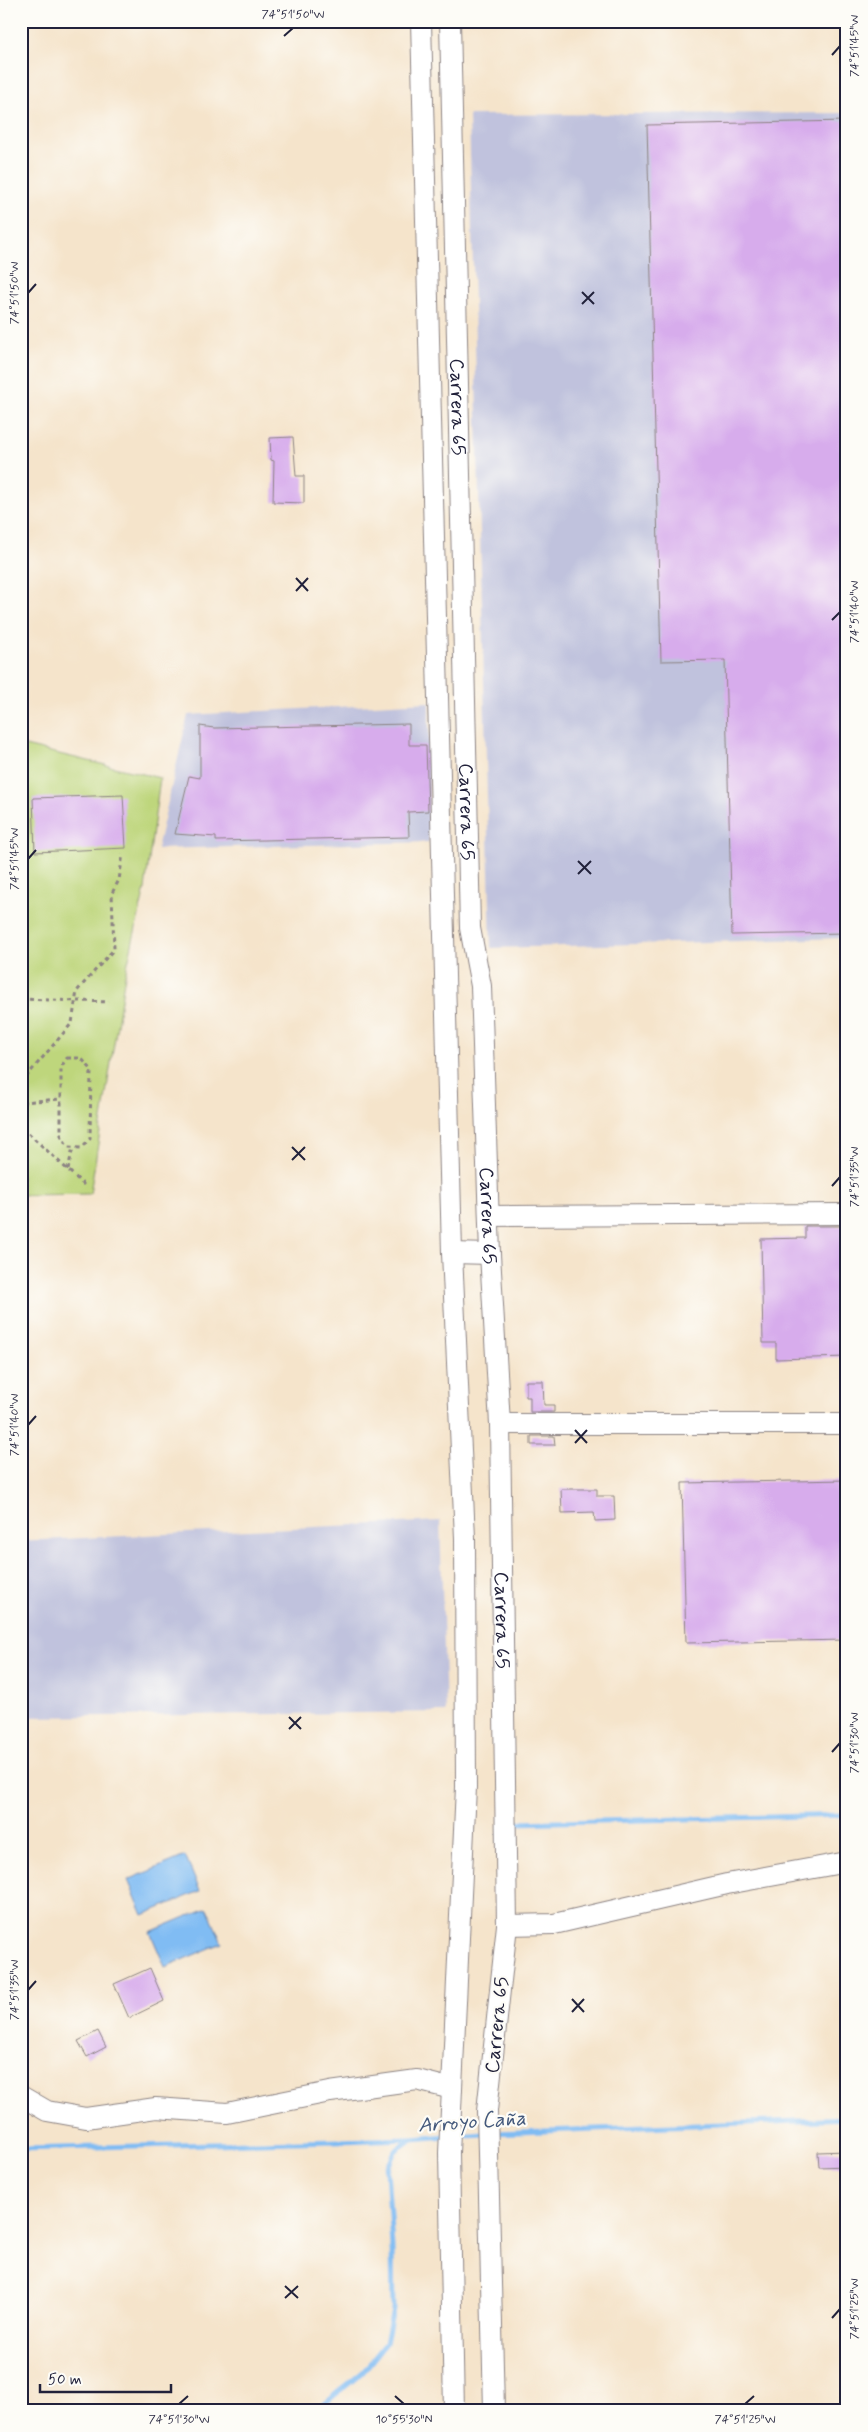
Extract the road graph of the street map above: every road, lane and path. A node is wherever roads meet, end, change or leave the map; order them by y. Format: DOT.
graph roads {
  1 [pos="421,21"];
  2 [pos="450,21"];
  3 [pos="123,854"];
  4 [pos="21,999"];
  5 [pos="76,1001"];
  6 [pos="109,1002"];
  7 [pos="60,1100"];
  8 [pos="22,1102"];
  9 [pos="23,1129"];
  10 [pos="73,1147"];
  11 [pos="68,1170"];
  12 [pos="84,1185"];
  13 [pos="847,1214"];
  14 [pos="489,1216"];
  15 [pos="452,1253"];
  16 [pos="490,1254"];
  17 [pos="500,1424"];
  18 [pos="847,1424"];
  19 [pos="847,1862"];
  20 [pos="507,1925"];
  21 [pos="452,2089"];
  22 [pos="21,2096"];
  23 [pos="454,2411"];
  24 [pos="494,2411"];
  1 -- 15 [label="street, Carrera 65"];
  2 -- 14 [label="street, Carrera 65"];
  3 -- 5 [label="path"];
  4 -- 5 [label="path"];
  5 -- 6 [label="path"];
  5 -- 8 [label="path"];
  7 -- 8 [label="path"];
  7 -- 10 [label="path"];
  7 -- 10 [label="path"];
  8 -- 9 [label="path"];
  9 -- 11 [label="path"];
  10 -- 11 [label="path"];
  11 -- 12 [label="path"];
  13 -- 14 [label="street"];
  14 -- 16 [label="street, Carrera 65"];
  15 -- 16 [label="street"];
  15 -- 21 [label="street, Carrera 65"];
  16 -- 17 [label="street, Carrera 65"];
  17 -- 18 [label="street"];
  17 -- 20 [label="street, Carrera 65"];
  19 -- 20 [label="street"];
  20 -- 24 [label="street, Carrera 65"];
  21 -- 22 [label="street"];
  21 -- 23 [label="street, Carrera 65"];
}
